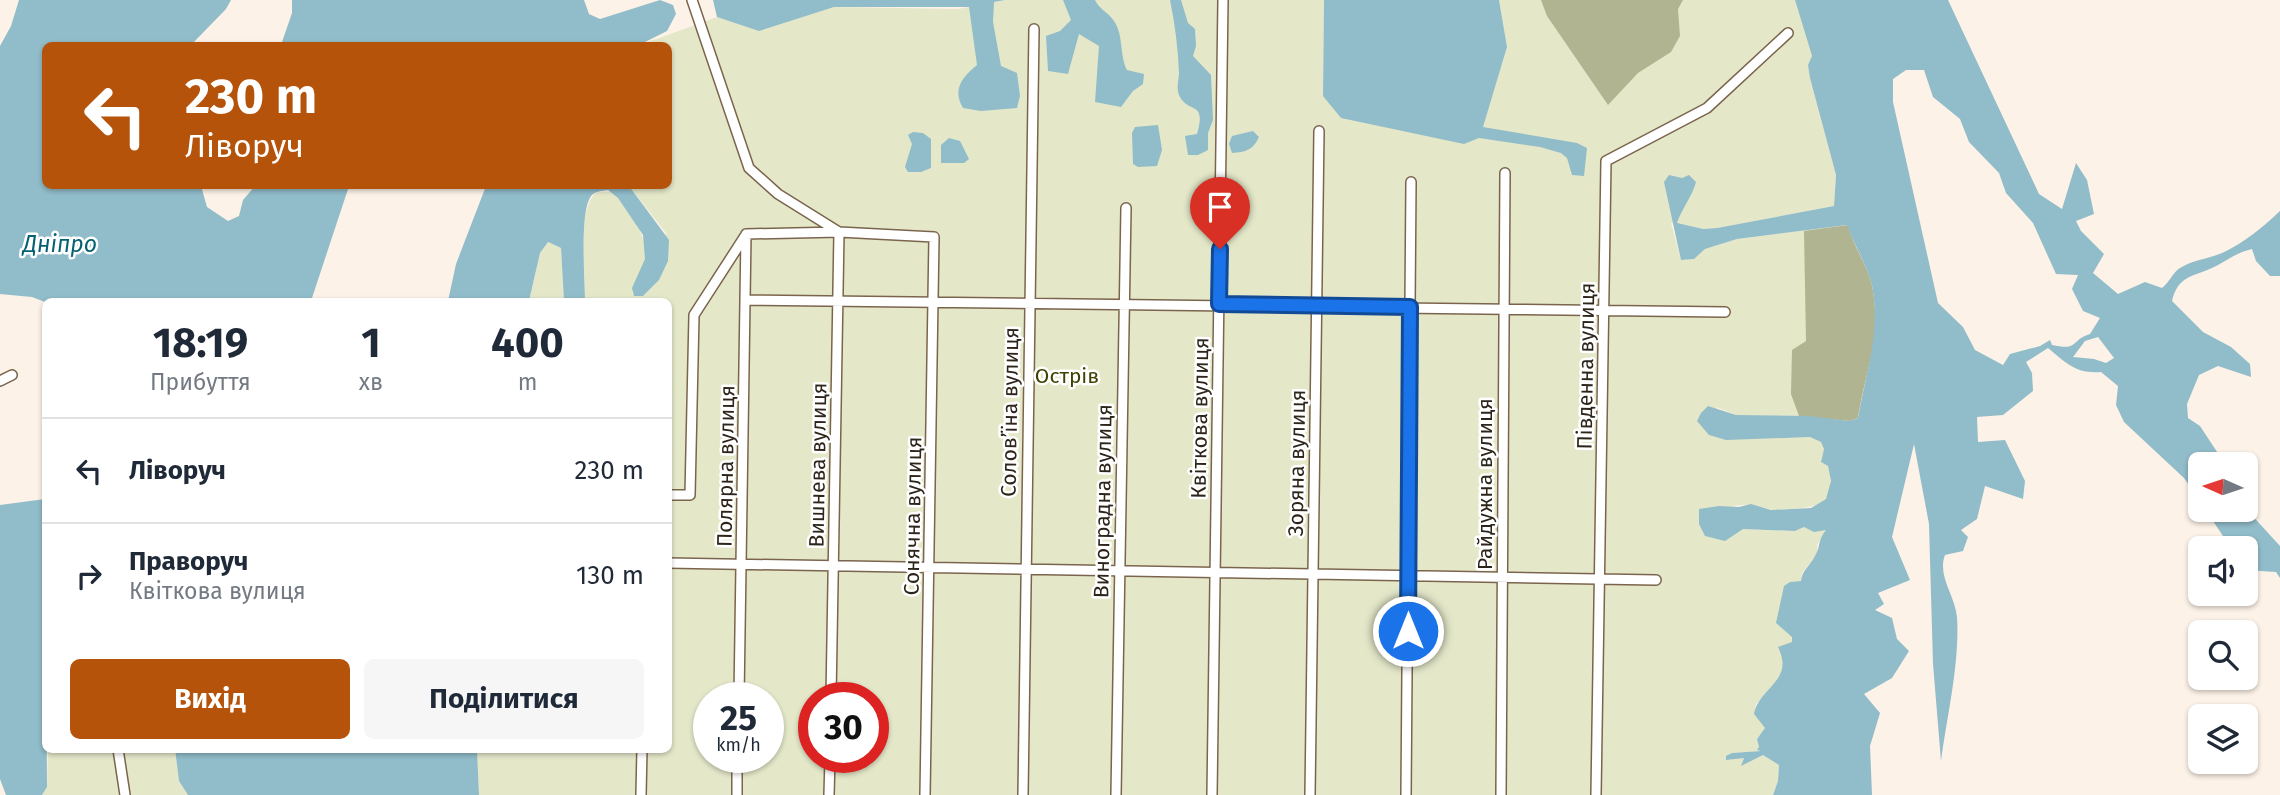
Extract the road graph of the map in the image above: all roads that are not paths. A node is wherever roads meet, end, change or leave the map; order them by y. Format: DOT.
graph roads {
  1 [pos="692,0"];
  2 [pos="1223,0"];
  3 [pos="1034,29"];
  4 [pos="1788,33"];
  5 [pos="1319,131"];
  6 [pos="1505,173"];
  7 [pos="1411,182"];
  8 [pos="1126,208"];
  9 [pos="839,232"];
  10 [pos="746,234"];
  11 [pos="746,300"];
  12 [pos="840,300"];
  13 [pos="934,301"];
  14 [pos="1124,303"];
  15 [pos="1029,304"];
  16 [pos="1219,304"];
  17 [pos="1317,306"];
  18 [pos="1410,307"];
  19 [pos="1504,309"];
  20 [pos="1604,310"];
  21 [pos="1725,312"];
  22 [pos="12,375"];
  23 [pos="0,381"];
  24 [pos="672,495"];
  25 [pos="672,563"];
  26 [pos="741,564"];
  27 [pos="834,566"];
  28 [pos="929,567"];
  29 [pos="1026,569"];
  30 [pos="1119,571"];
  31 [pos="1215,572"];
  32 [pos="1313,574"];
  33 [pos="1408,576"];
  34 [pos="1502,577"];
  35 [pos="1600,579"];
  36 [pos="1656,580"];
  37 [pos="739,682"];
  38 [pos="831,682"];
  39 [pos="119,753"];
  40 [pos="642,753"];
  41 [pos="737,773"];
  42 [pos="830,773"];
  43 [pos="125,795"];
  44 [pos="641,795"];
  45 [pos="737,795"];
  46 [pos="829,795"];
  47 [pos="925,795"];
  48 [pos="1023,795"];
  49 [pos="1116,795"];
  50 [pos="1212,795"];
  51 [pos="1310,795"];
  52 [pos="1406,795"];
  53 [pos="1501,795"];
  54 [pos="1597,795"];
  1 -- 9 [label="street"];
  2 -- 16 [label="street, Квіткова вулиця"];
  3 -- 15 [label="street, Соловʼїна вулиця"];
  4 -- 20 [label="street, Південна вулиця"];
  5 -- 17 [label="street, Зоряна вулиця"];
  6 -- 19 [label="street, Райдужна вулиця"];
  7 -- 18 [label="street"];
  8 -- 14 [label="street, Виноградна вулиця"];
  9 -- 10 [label="street"];
  9 -- 12 [label="street, Вишнева вулиця"];
  9 -- 13 [label="street, Сонячна вулиця"];
  10 -- 11 [label="street, Полярна вулиця"];
  10 -- 24 [label="street"];
  11 -- 12 [label="street"];
  11 -- 26 [label="street, Полярна вулиця"];
  12 -- 13 [label="street"];
  12 -- 27 [label="street, Вишнева вулиця"];
  13 -- 15 [label="street"];
  13 -- 28 [label="street, Сонячна вулиця"];
  14 -- 15 [label="street"];
  14 -- 16 [label="street"];
  14 -- 30 [label="street, Виноградна вулиця"];
  15 -- 29 [label="street, Соловʼїна вулиця"];
  16 -- 17 [label="street"];
  16 -- 31 [label="street, Квіткова вулиця"];
  17 -- 18 [label="street"];
  17 -- 32 [label="street, Зоряна вулиця"];
  18 -- 19 [label="street"];
  18 -- 33 [label="street"];
  19 -- 20 [label="street"];
  19 -- 34 [label="street, Райдужна вулиця"];
  20 -- 21 [label="street"];
  20 -- 35 [label="street, Південна вулиця"];
  22 -- 23 [label="street"];
  25 -- 26 [label="street"];
  26 -- 27 [label="street"];
  26 -- 37 [label="street, Полярна вулиця"];
  27 -- 28 [label="street"];
  27 -- 38 [label="street, Вишнева вулиця"];
  28 -- 29 [label="street"];
  28 -- 47 [label="street, Сонячна вулиця"];
  29 -- 30 [label="street"];
  29 -- 48 [label="street, Соловʼїна вулиця"];
  30 -- 31 [label="street"];
  30 -- 49 [label="street, Виноградна вулиця"];
  31 -- 32 [label="street"];
  31 -- 50 [label="street, Квіткова вулиця"];
  32 -- 33 [label="street"];
  32 -- 51 [label="street, Зоряна вулиця"];
  33 -- 34 [label="street"];
  33 -- 52 [label="street"];
  34 -- 35 [label="street"];
  34 -- 53 [label="street, Райдужна вулиця"];
  35 -- 36 [label="street"];
  35 -- 54 [label="street, Південна вулиця"];
  39 -- 43 [label="street"];
  40 -- 44 [label="street"];
  41 -- 45 [label="street"];
  42 -- 46 [label="street"];
}
